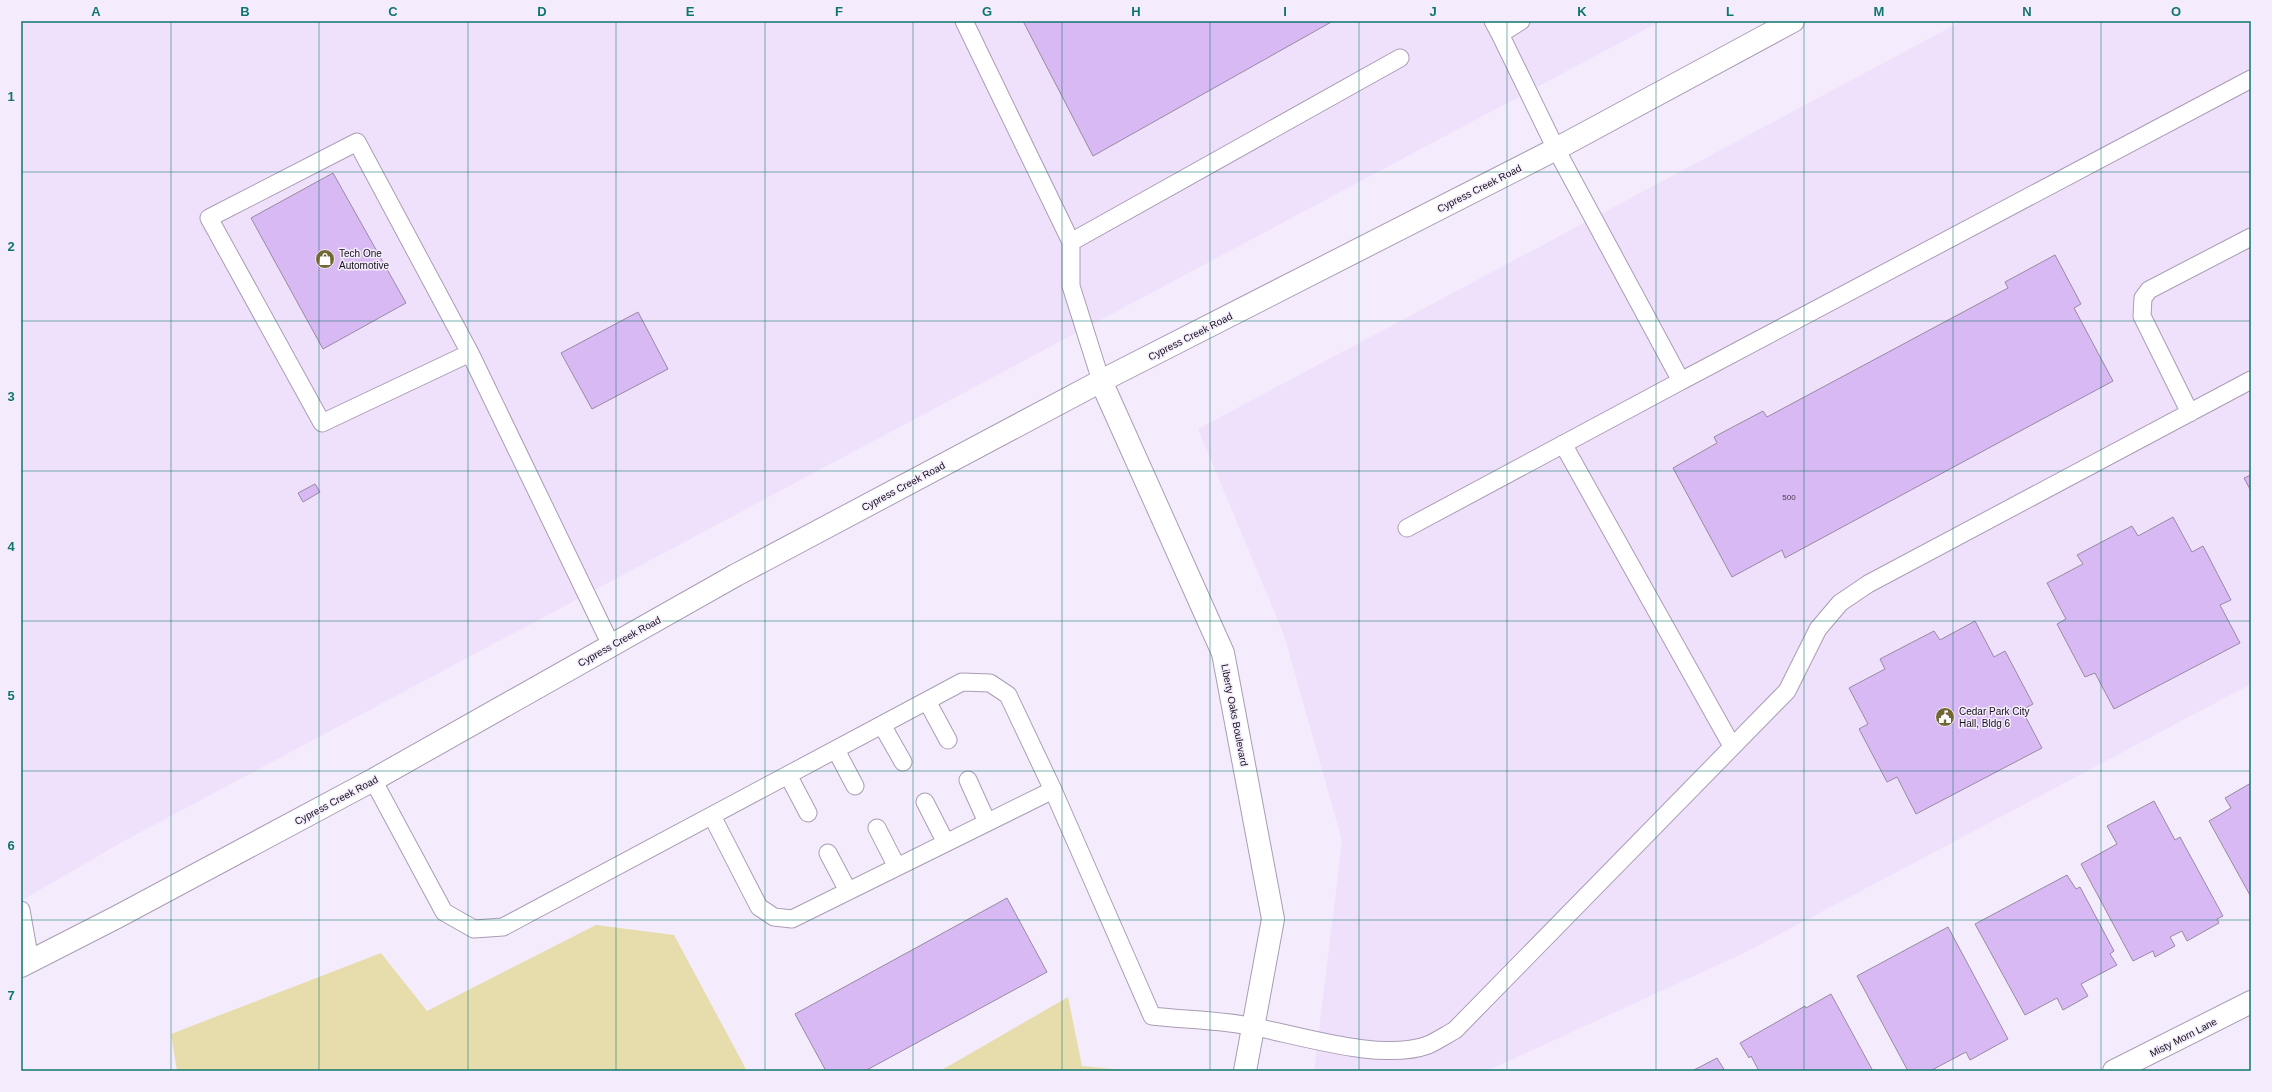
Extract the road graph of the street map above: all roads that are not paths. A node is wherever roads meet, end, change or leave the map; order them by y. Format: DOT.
graph roads {
  1 [pos="964,21"];
  2 [pos="1521,21"];
  3 [pos="1793,21"];
  4 [pos="1496,27"];
  5 [pos="1400,58"];
  6 [pos="2251,79"];
  7 [pos="1556,149"];
  8 [pos="2251,236"];
  9 [pos="1071,242"];
  10 [pos="470,353"];
  11 [pos="2251,380"];
  12 [pos="1101,381"];
  13 [pos="1681,381"];
  14 [pos="2190,413"];
  15 [pos="1563,444"];
  16 [pos="1407,528"];
  17 [pos="611,645"];
  18 [pos="927,701"];
  19 [pos="882,725"];
  20 [pos="948,740"];
  21 [pos="1732,746"];
  22 [pos="836,750"];
  23 [pos="903,762"];
  24 [pos="788,775"];
  25 [pos="373,780"];
  26 [pos="968,780"];
  27 [pos="855,786"];
  28 [pos="1053,790"];
  29 [pos="925,802"];
  30 [pos="808,813"];
  31 [pos="712,816"];
  32 [pos="987,822"];
  33 [pos="877,828"];
  34 [pos="946,843"];
  35 [pos="828,853"];
  36 [pos="897,867"];
  37 [pos="848,891"];
  38 [pos="21,910"];
  39 [pos="26,964"];
  40 [pos="2251,1002"];
  41 [pos="1253,1026"];
  42 [pos="1245,1071"];
  43 [pos="2114,1071"];
  1 -- 9 [label="lane"];
  2 -- 4 [label="lane"];
  3 -- 7 [label="main road, Cypress Creek Road"];
  4 -- 7 [label="lane"];
  5 -- 9 [label="lane"];
  6 -- 13 [label="lane"];
  7 -- 12 [label="main road, Cypress Creek Road"];
  7 -- 13 [label="lane"];
  8 -- 14 [label="lane"];
  9 -- 12 [label="lane"];
  10 -- 10 [label="lane"];
  10 -- 17 [label="lane"];
  11 -- 14 [label="lane"];
  12 -- 17 [label="main road, Cypress Creek Road"];
  12 -- 41 [label="main road, Liberty Oaks Boulevard"];
  13 -- 15 [label="lane"];
  14 -- 21 [label="lane"];
  15 -- 16 [label="lane"];
  15 -- 21 [label="lane"];
  17 -- 25 [label="main road, Cypress Creek Road"];
  18 -- 19 [label="lane"];
  18 -- 20 [label="lane"];
  18 -- 28 [label="lane"];
  19 -- 22 [label="lane"];
  19 -- 23 [label="lane"];
  21 -- 41 [label="lane"];
  22 -- 24 [label="lane"];
  22 -- 27 [label="lane"];
  24 -- 30 [label="lane"];
  24 -- 31 [label="lane"];
  25 -- 31 [label="lane"];
  25 -- 39 [label="main road, Cypress Creek Road"];
  26 -- 32 [label="lane"];
  28 -- 32 [label="lane"];
  28 -- 41 [label="lane"];
  29 -- 34 [label="lane"];
  31 -- 37 [label="lane"];
  32 -- 34 [label="lane"];
  33 -- 36 [label="lane"];
  34 -- 36 [label="lane"];
  35 -- 37 [label="lane"];
  36 -- 37 [label="lane"];
  38 -- 39 [label="lane"];
  40 -- 43 [label="main road, Misty Morn Lane"];
  41 -- 42 [label="main road, Liberty Oaks Boulevard"];
}
